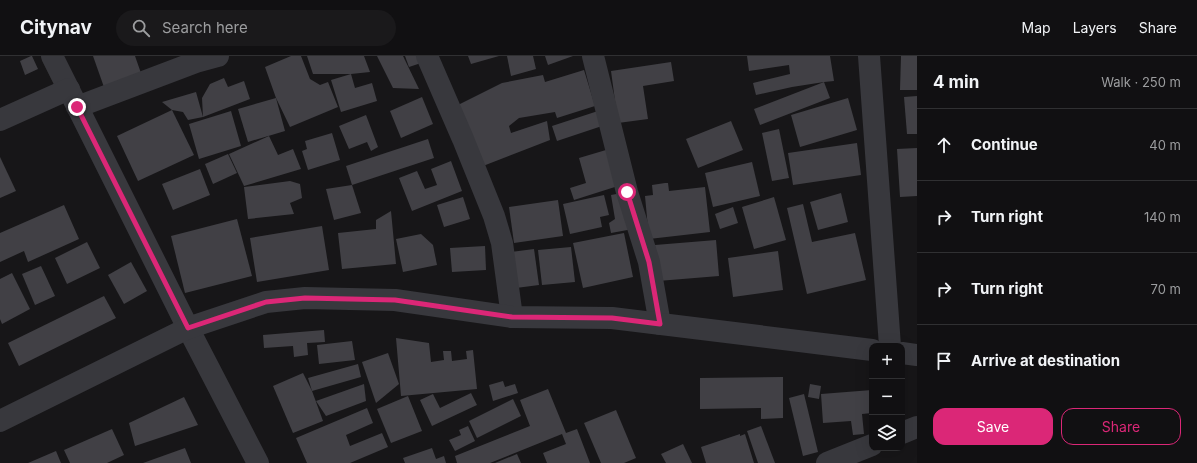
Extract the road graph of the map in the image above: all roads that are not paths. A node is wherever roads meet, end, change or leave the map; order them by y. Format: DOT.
graph roads {
  1 [pos="52,56"];
  2 [pos="218,56"];
  3 [pos="428,56"];
  4 [pos="593,56"];
  5 [pos="869,56"];
  6 [pos="73,98"];
  7 [pos="0,120"];
  8 [pos="512,317"];
  9 [pos="660,324"];
  10 [pos="188,328"];
  11 [pos="890,343"];
  12 [pos="869,350"];
  13 [pos="905,353"];
  14 [pos="917,355"];
  15 [pos="0,420"];
  16 [pos="917,427"];
  17 [pos="905,432"];
  18 [pos="869,446"];
  19 [pos="258,463"];
  20 [pos="827,463"];
  1 -- 6 [label="street"];
  2 -- 6 [label="street"];
  3 -- 8 [label="street"];
  4 -- 9 [label="street"];
  5 -- 11 [label="street"];
  6 -- 7 [label="street"];
  6 -- 10 [label="street"];
  8 -- 9 [label="street"];
  8 -- 10 [label="street"];
  9 -- 12 [label="street"];
  10 -- 15 [label="street"];
  10 -- 19 [label="street"];
  13 -- 14 [label="street"];
  16 -- 17 [label="street"];
  18 -- 20 [label="street"];
}
